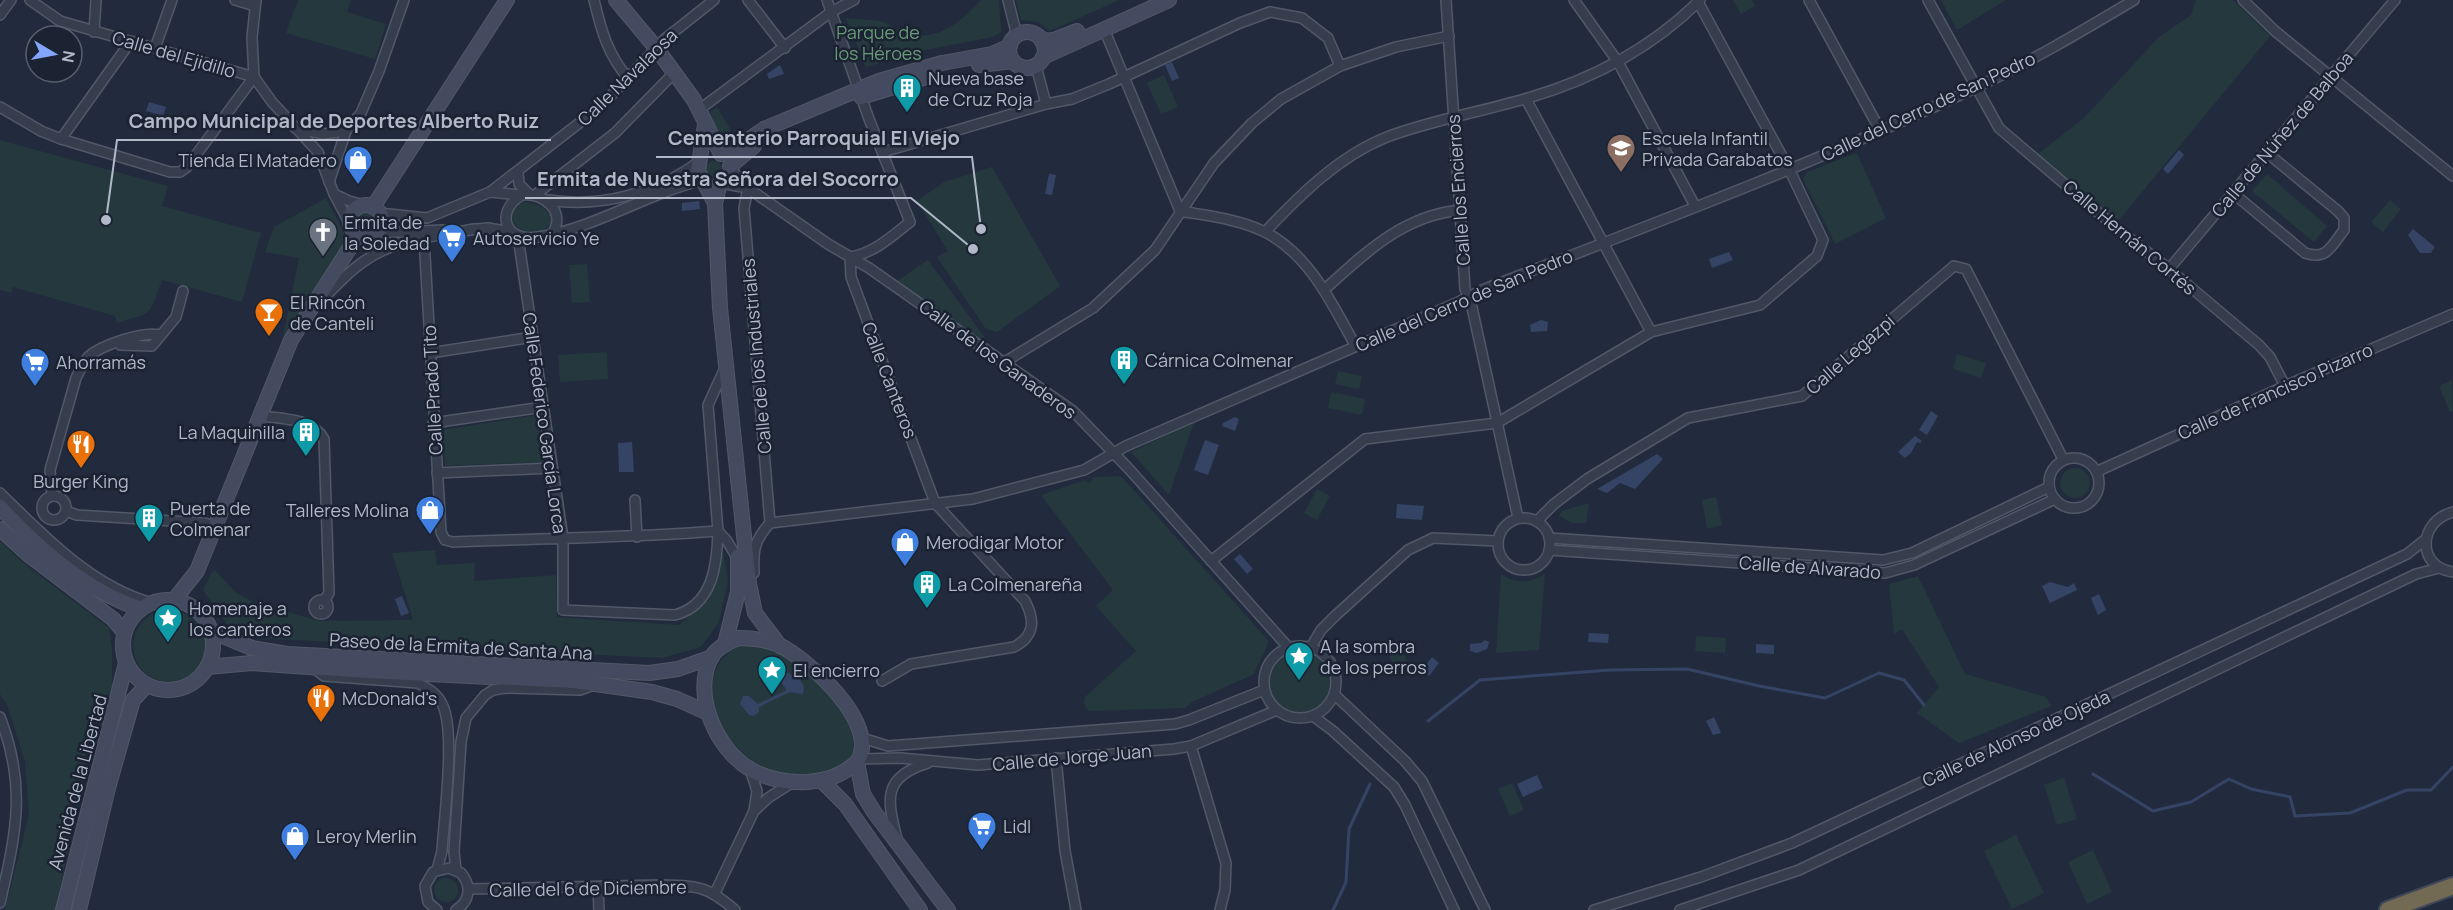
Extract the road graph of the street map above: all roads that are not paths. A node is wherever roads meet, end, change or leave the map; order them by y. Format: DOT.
graph roads {
  1 [pos="11,0"];
  2 [pos="30,0"];
  3 [pos="96,0"];
  4 [pos="172,0"];
  5 [pos="235,0"];
  6 [pos="404,0"];
  7 [pos="507,0"];
  8 [pos="594,0"];
  9 [pos="616,0"];
  10 [pos="714,0"];
  11 [pos="748,0"];
  12 [pos="827,0"];
  13 [pos="854,0"];
  14 [pos="1008,0"];
  15 [pos="1147,0"];
  16 [pos="1169,0"];
  17 [pos="1446,0"];
  18 [pos="1574,0"];
  19 [pos="1809,0"];
  20 [pos="1928,0"];
  21 [pos="2134,0"];
  22 [pos="2243,0"];
  23 [pos="2395,0"];
  24 [pos="1699,1"];
  25 [pos="256,3"];
  26 [pos="831,12"];
  27 [pos="0,15"];
  28 [pos="1104,28"];
  29 [pos="94,32"];
  30 [pos="1449,36"];
  31 [pos="131,41"];
  32 [pos="1013,41"];
  33 [pos="1042,41"];
  34 [pos="155,48"];
  35 [pos="785,48"];
  36 [pos="657,49"];
  37 [pos="1013,61"];
  38 [pos="1040,61"];
  39 [pos="1618,63"];
  40 [pos="1340,66"];
  41 [pos="674,73"];
  42 [pos="2331,75"];
  43 [pos="1125,76"];
  44 [pos="255,77"];
  45 [pos="628,78"];
  46 [pos="1976,88"];
  47 [pos="861,93"];
  48 [pos="1526,99"];
  49 [pos="1046,104"];
  50 [pos="0,107"];
  51 [pos="700,109"];
  52 [pos="1454,118"];
  53 [pos="705,123"];
  54 [pos="293,127"];
  55 [pos="1880,130"];
  56 [pos="346,131"];
  57 [pos="61,140"];
  58 [pos="2266,152"];
  59 [pos="883,153"];
  60 [pos="721,154"];
  61 [pos="700,160"];
  62 [pos="730,167"];
  63 [pos="1789,169"];
  64 [pos="518,172"];
  65 [pos="2453,176"];
  66 [pos="704,180"];
  67 [pos="329,182"];
  68 [pos="720,183"];
  69 [pos="748,188"];
  70 [pos="490,192"];
  71 [pos="2233,193"];
  72 [pos="334,194"];
  73 [pos="529,194"];
  74 [pos="548,200"];
  75 [pos="715,203"];
  76 [pos="1695,206"];
  77 [pos="372,208"];
  78 [pos="1460,210"];
  79 [pos="1180,211"];
  80 [pos="475,229"];
  81 [pos="354,230"];
  82 [pos="1265,232"];
  83 [pos="377,233"];
  84 [pos="514,234"];
  85 [pos="552,234"];
  86 [pos="424,239"];
  87 [pos="1603,243"];
  88 [pos="850,257"];
  89 [pos="2169,269"];
  90 [pos="1324,290"];
  91 [pos="183,291"];
  92 [pos="1468,297"];
  93 [pos="311,310"];
  94 [pos="2453,314"];
  95 [pos="1651,332"];
  96 [pos="533,337"];
  97 [pos="1355,345"];
  98 [pos="430,353"];
  99 [pos="1003,363"];
  100 [pos="725,368"];
  101 [pos="2285,386"];
  102 [pos="543,407"];
  103 [pos="261,416"];
  104 [pos="433,423"];
  105 [pos="1497,423"];
  106 [pos="1113,454"];
  107 [pos="2063,459"];
  108 [pos="552,468"];
  109 [pos="2098,471"];
  110 [pos="437,473"];
  111 [pos="736,476"];
  112 [pos="2049,487"];
  113 [pos="0,493"];
  114 [pos="52,496"];
  115 [pos="2055,499"];
  116 [pos="635,500"];
  117 [pos="935,503"];
  118 [pos="0,507"];
  119 [pos="66,512"];
  120 [pos="2453,512"];
  121 [pos="1518,518"];
  122 [pos="1537,521"];
  123 [pos="770,523"];
  124 [pos="215,527"];
  125 [pos="0,529"];
  126 [pos="718,531"];
  127 [pos="637,537"];
  128 [pos="563,538"];
  129 [pos="1549,538"];
  130 [pos="2426,539"];
  131 [pos="1498,541"];
  132 [pos="1549,550"];
  133 [pos="1211,561"];
  134 [pos="739,562"];
  135 [pos="2439,568"];
  136 [pos="197,571"];
  137 [pos="2453,572"];
  138 [pos="174,600"];
  139 [pos="324,601"];
  140 [pos="146,606"];
  141 [pos="196,609"];
  142 [pos="755,613"];
  143 [pos="211,631"];
  144 [pos="124,632"];
  145 [pos="726,644"];
  146 [pos="780,646"];
  147 [pos="1288,647"];
  148 [pos="1311,647"];
  149 [pos="712,657"];
  150 [pos="126,663"];
  151 [pos="207,667"];
  152 [pos="312,667"];
  153 [pos="882,681"];
  154 [pos="597,684"];
  155 [pos="147,686"];
  156 [pos="1264,690"];
  157 [pos="1334,694"];
  158 [pos="1277,710"];
  159 [pos="708,712"];
  160 [pos="1313,716"];
  161 [pos="0,717"];
  162 [pos="862,738"];
  163 [pos="1191,746"];
  164 [pos="1056,758"];
  165 [pos="858,761"];
  166 [pos="932,762"];
  167 [pos="750,769"];
  168 [pos="821,780"];
  169 [pos="794,782"];
  170 [pos="754,811"];
  171 [pos="899,844"];
  172 [pos="437,870"];
  173 [pos="456,870"];
  174 [pos="2453,886"];
  175 [pos="598,887"];
  176 [pos="469,889"];
  177 [pos="715,893"];
  178 [pos="0,903"];
  179 [pos="460,909"];
  180 [pos="63,910"];
  181 [pos="79,910"];
  182 [pos="437,910"];
  183 [pos="599,910"];
  184 [pos="735,910"];
  185 [pos="920,910"];
  186 [pos="948,910"];
  187 [pos="1076,910"];
  188 [pos="1220,910"];
  189 [pos="1454,910"];
  190 [pos="1485,910"];
  191 [pos="1594,910"];
  192 [pos="1680,910"];
  193 [pos="2388,910"];
  1 -- 27 [label="street"];
  2 -- 29 [label="street, Calle del Ejidillo"];
  3 -- 29 [label="street"];
  4 -- 34 [label="street"];
  5 -- 25 [label="street"];
  6 -- 56 [label="street"];
  7 -- 77 [label="main road"];
  8 -- 45 [label="street"];
  9 -- 36 [label="main road"];
  10 -- 36 [label="street, Calle Navalaosa"];
  11 -- 35 [label="street"];
  12 -- 26 [label="street"];
  13 -- 26 [label="street"];
  14 -- 32 [label="street"];
  15 -- 33 [label="main road"];
  16 -- 28 [label="main road"];
  17 -- 30 [label="street, Calle los Encierros"];
  18 -- 39 [label="street"];
  19 -- 55 [label="street"];
  20 -- 46 [label="street, Calle Hernán Cortés"];
  21 -- 46 [label="street, Calle del Cerro de San Pedro"];
  22 -- 42 [label="street"];
  23 -- 42 [label="street, Calle de Núñez de Balboa"];
  24 -- 39 [label="street"];
  24 -- 63 [label="street"];
  25 -- 44 [label="street"];
  26 -- 35 [label="street"];
  26 -- 47 [label="street"];
  28 -- 38 [label="main road"];
  28 -- 43 [label="street"];
  29 -- 31 [label="street, Calle del Ejidillo"];
  30 -- 40 [label="street"];
  30 -- 52 [label="street, Calle los Encierros"];
  31 -- 34 [label="street, Calle del Ejidillo"];
  31 -- 57 [label="street"];
  32 -- 33 [label="main road"];
  32 -- 37 [label="main road"];
  32 -- 47 [label="main road"];
  33 -- 38 [label="main road"];
  34 -- 44 [label="street, Calle del Ejidillo"];
  35 -- 51 [label="street"];
  36 -- 41 [label="main road"];
  36 -- 45 [label="street, Calle Navalaosa"];
  37 -- 38 [label="main road"];
  37 -- 47 [label="main road"];
  38 -- 49 [label="street"];
  39 -- 48 [label="street"];
  39 -- 76 [label="street"];
  40 -- 43 [label="street"];
  40 -- 79 [label="street"];
  41 -- 51 [label="main road"];
  41 -- 73 [label="street"];
  42 -- 58 [label="street, Calle de Núñez de Balboa"];
  42 -- 65 [label="street"];
  43 -- 49 [label="street"];
  43 -- 79 [label="street"];
  44 -- 54 [label="street"];
  44 -- 57 [label="street"];
  45 -- 64 [label="street, Calle Navalaosa"];
  46 -- 55 [label="street, Calle del Cerro de San Pedro"];
  46 -- 89 [label="street, Calle Hernán Cortés"];
  47 -- 59 [label="street"];
  47 -- 60 [label="main road"];
  47 -- 62 [label="main road"];
  48 -- 52 [label="street"];
  48 -- 87 [label="street"];
  49 -- 59 [label="street"];
  50 -- 57 [label="street"];
  51 -- 53 [label="main road"];
  52 -- 78 [label="street, Calle los Encierros"];
  52 -- 82 [label="street"];
  53 -- 60 [label="main road"];
  53 -- 61 [label="main road"];
  54 -- 56 [label="street"];
  54 -- 67 [label="street"];
  55 -- 63 [label="street, Calle del Cerro de San Pedro"];
  56 -- 67 [label="street"];
  58 -- 71 [label="street, Calle de Núñez de Balboa"];
  58 -- 71 [label="street"];
  59 -- 88 [label="street"];
  60 -- 61 [label="main road"];
  60 -- 62 [label="main road"];
  61 -- 66 [label="main road"];
  61 -- 74 [label="street"];
  62 -- 68 [label="main road"];
  62 -- 69 [label="street, Calle de los Ganaderos"];
  63 -- 76 [label="street, Calle del Cerro de San Pedro"];
  63 -- 95 [label="street"];
  64 -- 70 [label="street, Calle Navalaosa"];
  64 -- 73 [label="street"];
  66 -- 68 [label="main road"];
  66 -- 75 [label="main road"];
  66 -- 85 [label="street"];
  67 -- 72 [label="street"];
  68 -- 69 [label="street, Calle de los Ganaderos"];
  68 -- 75 [label="main road"];
  69 -- 88 [label="street, Calle de los Ganaderos"];
  69 -- 123 [label="street, Calle de los Industriales"];
  70 -- 73 [label="street"];
  70 -- 77 [label="street, Calle Navalaosa"];
  71 -- 89 [label="street, Calle de Núñez de Balboa"];
  72 -- 77 [label="street, Calle Navalaosa"];
  72 -- 81 [label="street"];
  73 -- 74 [label="street"];
  73 -- 84 [label="street"];
  74 -- 85 [label="street"];
  75 -- 100 [label="main road"];
  76 -- 87 [label="street, Calle del Cerro de San Pedro"];
  77 -- 81 [label="main road"];
  77 -- 83 [label="main road"];
  78 -- 90 [label="street"];
  78 -- 92 [label="street, Calle los Encierros"];
  79 -- 82 [label="street"];
  79 -- 99 [label="street"];
  80 -- 83 [label="street"];
  80 -- 84 [label="street"];
  80 -- 86 [label="street"];
  81 -- 83 [label="main road"];
  81 -- 93 [label="main road"];
  82 -- 90 [label="street"];
  84 -- 85 [label="street"];
  84 -- 96 [label="street, Calle Federico García Lorca"];
  86 -- 93 [label="street"];
  86 -- 98 [label="street, Calle Prado Tito"];
  87 -- 92 [label="street, Calle del Cerro de San Pedro"];
  87 -- 95 [label="street"];
  88 -- 99 [label="street, Calle de los Ganaderos"];
  88 -- 117 [label="street, Calle Canteros"];
  89 -- 101 [label="street, Calle Hernán Cortés"];
  90 -- 97 [label="street"];
  91 -- 114 [label="street"];
  92 -- 97 [label="street, Calle del Cerro de San Pedro"];
  92 -- 105 [label="street, Calle los Encierros"];
  93 -- 103 [label="main road"];
  94 -- 101 [label="street, Calle de Francisco Pizarro"];
  95 -- 105 [label="street"];
  96 -- 98 [label="street"];
  96 -- 102 [label="street, Calle Federico García Lorca"];
  97 -- 106 [label="street, Calle del Cerro de San Pedro"];
  98 -- 104 [label="street, Calle Prado Tito"];
  99 -- 106 [label="street, Calle de los Ganaderos"];
  100 -- 111 [label="main road"];
  100 -- 126 [label="street"];
  101 -- 109 [label="street, Calle de Francisco Pizarro"];
  102 -- 104 [label="street"];
  102 -- 108 [label="street, Calle Federico García Lorca"];
  103 -- 124 [label="main road"];
  103 -- 139 [label="street"];
  104 -- 110 [label="street, Calle Prado Tito"];
  105 -- 121 [label="street, Calle los Encierros"];
  105 -- 133 [label="street"];
  106 -- 117 [label="street, Calle del Cerro de San Pedro"];
  106 -- 133 [label="street, Calle de los Ganaderos"];
  107 -- 109 [label="street"];
  107 -- 112 [label="street"];
  107 -- 122 [label="street, Calle Legazpi"];
  108 -- 110 [label="street"];
  108 -- 128 [label="street, Calle Federico García Lorca"];
  109 -- 115 [label="street"];
  110 -- 128 [label="street, Calle Prado Tito"];
  111 -- 134 [label="main road"];
  111 -- 142 [label="main road"];
  112 -- 115 [label="street"];
  112 -- 129 [label="street, Calle de Alvarado"];
  113 -- 140 [label="street"];
  114 -- 119 [label="street"];
  114 -- 119 [label="street"];
  115 -- 132 [label="street, Calle de Alvarado"];
  116 -- 127 [label="street"];
  117 -- 123 [label="street, Calle del Cerro de San Pedro"];
  117 -- 153 [label="street"];
  118 -- 140 [label="main road"];
  119 -- 124 [label="street"];
  120 -- 130 [label="street, Calle de Alonso de Ojeda"];
  121 -- 122 [label="street"];
  121 -- 131 [label="street"];
  122 -- 129 [label="street"];
  123 -- 142 [label="street"];
  124 -- 136 [label="main road"];
  125 -- 144 [label="main road"];
  126 -- 127 [label="street"];
  126 -- 128 [label="street, Calle Federico García Lorca"];
  126 -- 134 [label="street"];
  127 -- 128 [label="street"];
  129 -- 132 [label="street"];
  130 -- 135 [label="street"];
  130 -- 191 [label="street, Calle de Alonso de Ojeda"];
  131 -- 132 [label="street"];
  131 -- 148 [label="street"];
  133 -- 147 [label="street, Calle de los Ganaderos"];
  134 -- 145 [label="main road"];
  135 -- 137 [label="street"];
  135 -- 192 [label="street, Calle de Alonso de Ojeda"];
  136 -- 138 [label="main road"];
  136 -- 141 [label="main road"];
  138 -- 140 [label="main road"];
  138 -- 141 [label="main road"];
  140 -- 144 [label="main road"];
  141 -- 143 [label="main road"];
  142 -- 146 [label="main road"];
  143 -- 149 [label="main road, Paseo de la Ermita de Santa Ana"];
  143 -- 151 [label="main road"];
  144 -- 150 [label="main road"];
  145 -- 146 [label="main road"];
  145 -- 149 [label="main road"];
  146 -- 162 [label="main road"];
  147 -- 148 [label="street"];
  147 -- 156 [label="street"];
  148 -- 157 [label="street"];
  149 -- 159 [label="main road"];
  150 -- 155 [label="main road"];
  150 -- 180 [label="main road, Avenida de la Libertad"];
  151 -- 152 [label="main road, Paseo de la Ermita de Santa Ana"];
  151 -- 155 [label="main road"];
  152 -- 154 [label="main road, Paseo de la Ermita de Santa Ana"];
  152 -- 172 [label="street"];
  154 -- 159 [label="main road, Paseo de la Ermita de Santa Ana"];
  154 -- 173 [label="street"];
  155 -- 181 [label="main road, Avenida de la Libertad"];
  156 -- 158 [label="street"];
  156 -- 162 [label="street, Calle de Jorge Juan"];
  157 -- 160 [label="street"];
  157 -- 190 [label="street"];
  158 -- 160 [label="street"];
  158 -- 163 [label="street, Calle de Jorge Juan"];
  159 -- 167 [label="main road"];
  160 -- 189 [label="street"];
  161 -- 178 [label="street"];
  162 -- 165 [label="main road"];
  163 -- 164 [label="street, Calle de Jorge Juan"];
  163 -- 188 [label="street"];
  164 -- 166 [label="street, Calle de Jorge Juan"];
  164 -- 187 [label="street"];
  165 -- 166 [label="street, Calle de Jorge Juan"];
  165 -- 168 [label="main road"];
  165 -- 171 [label="main road"];
  166 -- 171 [label="street"];
  167 -- 169 [label="main road"];
  167 -- 170 [label="street"];
  168 -- 169 [label="main road"];
  168 -- 185 [label="main road"];
  169 -- 170 [label="street"];
  170 -- 177 [label="street"];
  171 -- 186 [label="main road"];
  172 -- 173 [label="street"];
  172 -- 182 [label="street"];
  173 -- 176 [label="street"];
  174 -- 193 [label="highway"];
  175 -- 176 [label="street, Calle del 6 de Diciembre"];
  175 -- 177 [label="street, Calle del 6 de Diciembre"];
  175 -- 183 [label="street"];
  176 -- 179 [label="street"];
  177 -- 184 [label="street, Calle del 6 de Diciembre"];
}
